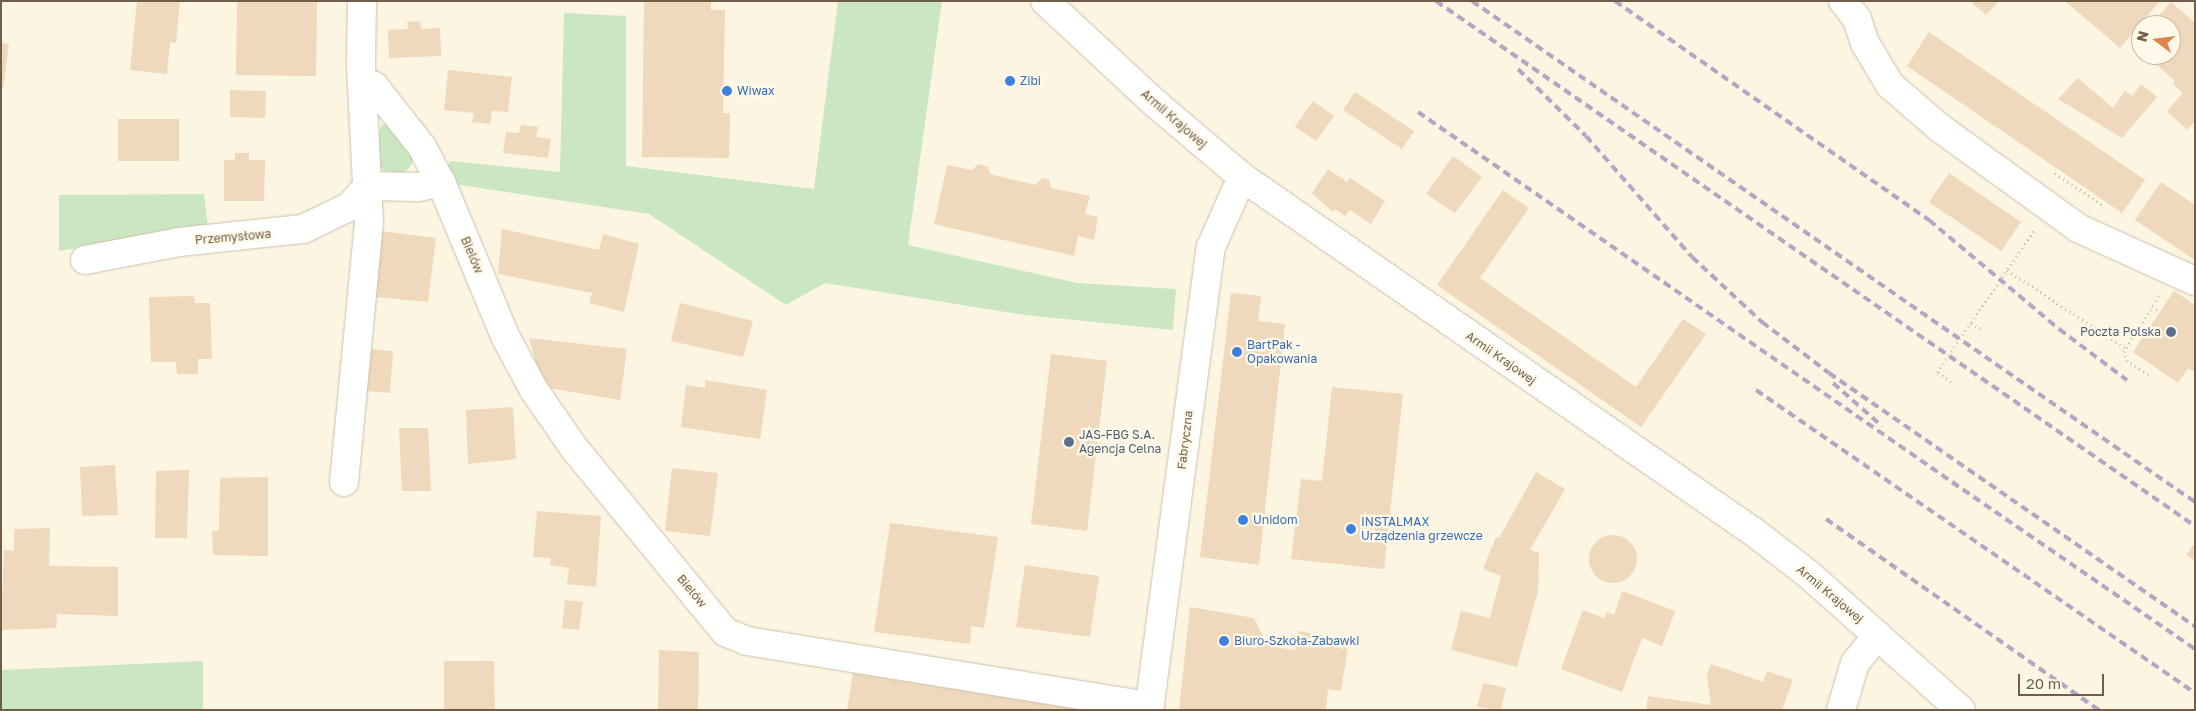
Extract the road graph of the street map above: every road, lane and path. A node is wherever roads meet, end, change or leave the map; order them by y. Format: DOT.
graph roads {
  1 [pos="362,1"];
  2 [pos="1045,1"];
  3 [pos="1843,1"];
  4 [pos="362,82"];
  5 [pos="1242,177"];
  6 [pos="441,182"];
  7 [pos="368,186"];
  8 [pos="2051,208"];
  9 [pos="86,260"];
  10 [pos="2007,270"];
  11 [pos="2195,281"];
  12 [pos="2162,290"];
  13 [pos="2152,306"];
  14 [pos="2160,311"];
  15 [pos="1971,323"];
  16 [pos="1983,330"];
  17 [pos="2125,348"];
  18 [pos="2148,375"];
  19 [pos="1951,382"];
  20 [pos="344,482"];
  21 [pos="1878,634"];
  22 [pos="1150,708"];
  23 [pos="1841,710"];
  24 [pos="1961,710"];
  1 -- 4 [label="street"];
  2 -- 5 [label="street, Armii Krajowej"];
  3 -- 8 [label="street"];
  4 -- 6 [label="street, Bielów"];
  4 -- 7 [label="street"];
  5 -- 21 [label="street, Armii Krajowej"];
  5 -- 22 [label="street, Fabryczna"];
  6 -- 7 [label="street"];
  6 -- 22 [label="street, Bielów"];
  7 -- 9 [label="street, Przemysłowa"];
  7 -- 20 [label="street"];
  8 -- 10 [label="path"];
  8 -- 11 [label="street"];
  10 -- 15 [label="path"];
  10 -- 17 [label="path"];
  12 -- 13 [label="path"];
  13 -- 14 [label="path"];
  13 -- 17 [label="path"];
  15 -- 16 [label="path"];
  15 -- 19 [label="path"];
  17 -- 18 [label="path"];
  21 -- 23 [label="street"];
  21 -- 24 [label="street, Armii Krajowej"];
}
